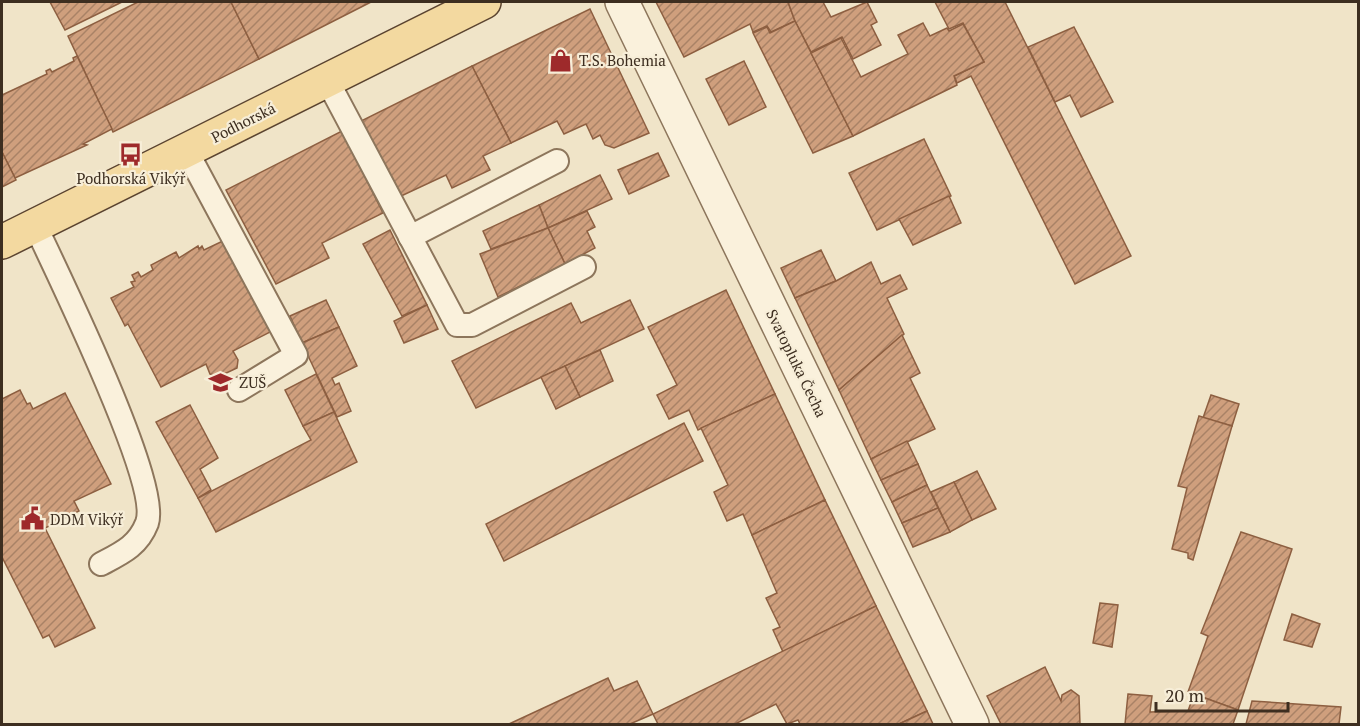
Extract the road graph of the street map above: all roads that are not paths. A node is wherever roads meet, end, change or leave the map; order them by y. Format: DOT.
graph roads {
  1 [pos="484,2"];
  2 [pos="622,2"];
  3 [pos="327,80"];
  4 [pos="186,150"];
  5 [pos="557,161"];
  6 [pos="35,225"];
  7 [pos="410,237"];
  8 [pos="2,242"];
  9 [pos="584,267"];
  10 [pos="239,390"];
  11 [pos="102,564"];
  12 [pos="972,724"];
  1 -- 3 [label="main road, Podhorská"];
  2 -- 12 [label="street, Svatopluka Čecha"];
  3 -- 4 [label="main road, Podhorská"];
  3 -- 7 [label="lane"];
  4 -- 6 [label="main road, Podhorská"];
  4 -- 10 [label="lane"];
  5 -- 7 [label="lane"];
  6 -- 8 [label="main road, Podhorská"];
  6 -- 11 [label="lane"];
  7 -- 9 [label="lane"];
}
